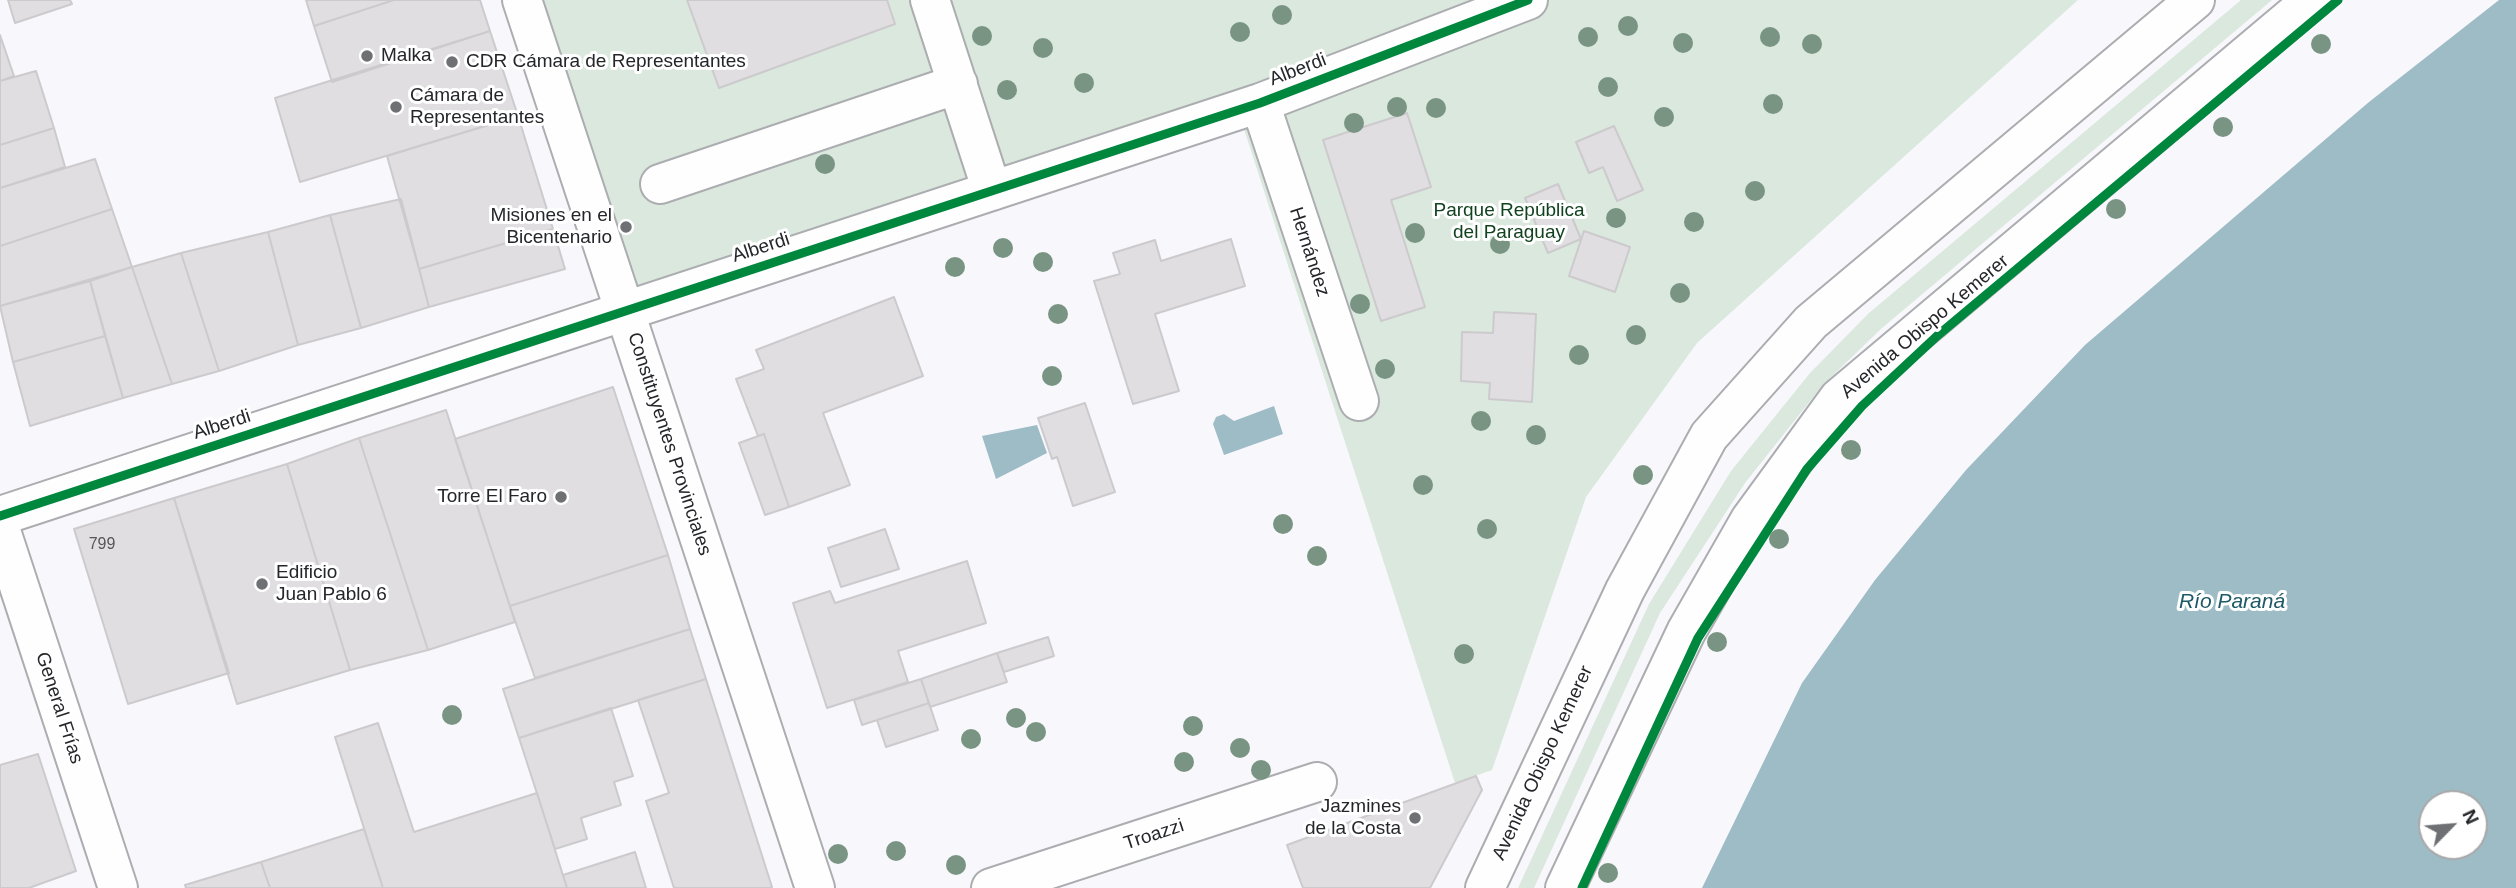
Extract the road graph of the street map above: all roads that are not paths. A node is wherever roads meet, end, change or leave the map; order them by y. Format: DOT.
graph roads {
  1 [pos="522,0"];
  2 [pos="930,0"];
  3 [pos="1528,0"];
  4 [pos="2195,0"];
  5 [pos="2312,0"];
  6 [pos="958,84"];
  7 [pos="1260,103"];
  8 [pos="660,184"];
  9 [pos="992,191"];
  10 [pos="625,311"];
  11 [pos="1359,401"];
  12 [pos="0,516"];
  13 [pos="0,528"];
  14 [pos="1317,782"];
  15 [pos="118,888"];
  16 [pos="815,888"];
  17 [pos="991,888"];
  18 [pos="1485,888"];
  19 [pos="1565,888"];
  1 -- 10 [label="street, Constituyentes Provinciales"];
  2 -- 6 [label="street"];
  3 -- 7 [label="street, Alberdi"];
  4 -- 18 [label="street, Avenida Obispo Kemerer"];
  5 -- 19 [label="street, Avenida Obispo Kemerer"];
  6 -- 8 [label="street"];
  6 -- 9 [label="street"];
  7 -- 9 [label="street, Alberdi"];
  7 -- 11 [label="street, Hernández"];
  9 -- 10 [label="street, Alberdi"];
  10 -- 12 [label="street, Alberdi"];
  10 -- 16 [label="street, Constituyentes Provinciales"];
  13 -- 15 [label="street, General Frías"];
  14 -- 17 [label="street, Troazzi"];
}
